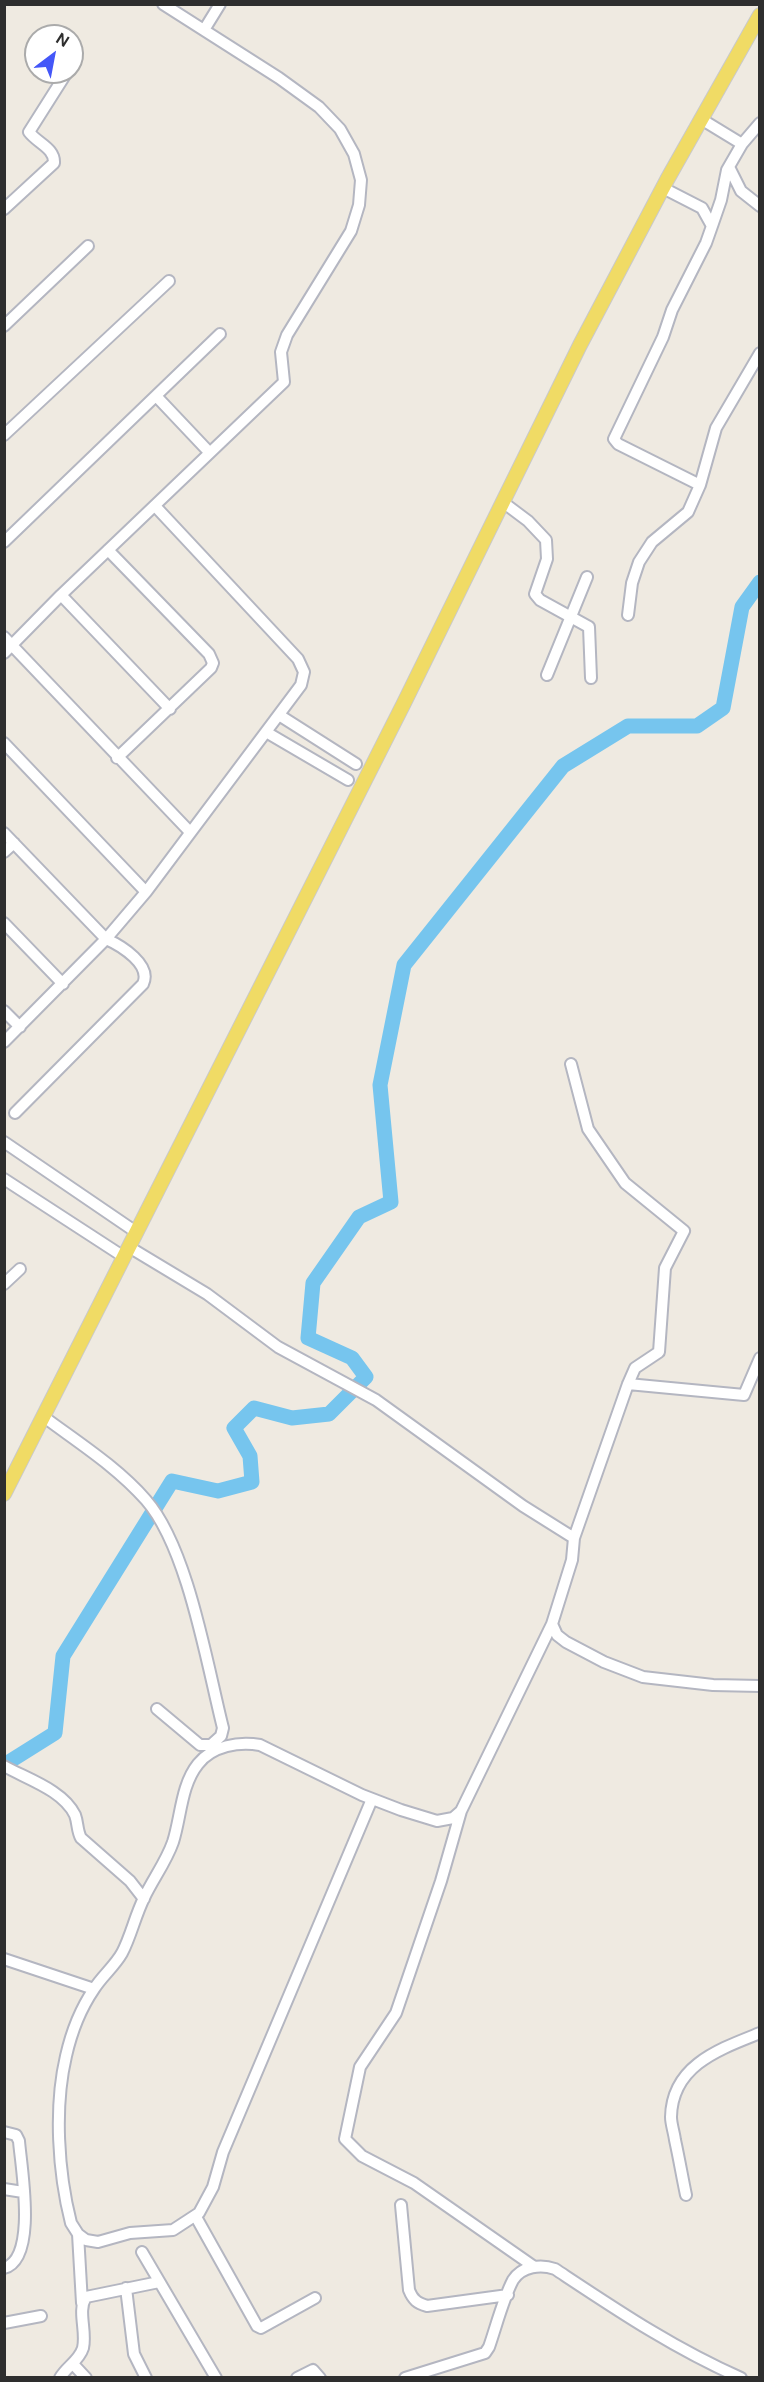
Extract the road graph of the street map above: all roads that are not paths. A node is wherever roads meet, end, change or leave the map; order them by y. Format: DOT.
graph roads {
  1 [pos="163,4"];
  2 [pos="220,4"];
  3 [pos="759,15"];
  4 [pos="204,30"];
  5 [pos="59,84"];
  6 [pos="701,119"];
  7 [pos="759,123"];
  8 [pos="742,144"];
  9 [pos="729,166"];
  10 [pos="663,188"];
  11 [pos="759,206"];
  12 [pos="4,208"];
  13 [pos="712,226"];
  14 [pos="88,246"];
  15 [pos="169,281"];
  16 [pos="4,326"];
  17 [pos="220,334"];
  18 [pos="759,353"];
  19 [pos="157,397"];
  20 [pos="4,435"];
  21 [pos="209,452"];
  22 [pos="700,485"];
  23 [pos="504,503"];
  24 [pos="155,506"];
  25 [pos="4,542"];
  26 [pos="108,550"];
  27 [pos="587,577"];
  28 [pos="61,595"];
  29 [pos="628,615"];
  30 [pos="572,617"];
  31 [pos="4,637"];
  32 [pos="9,649"];
  33 [pos="547,675"];
  34 [pos="591,678"];
  35 [pos="170,709"];
  36 [pos="279,715"];
  37 [pos="266,732"];
  38 [pos="4,743"];
  39 [pos="117,758"];
  40 [pos="356,764"];
  41 [pos="348,780"];
  42 [pos="190,832"];
  43 [pos="4,833"];
  44 [pos="14,843"];
  45 [pos="4,852"];
  46 [pos="146,892"];
  47 [pos="4,923"];
  48 [pos="106,939"];
  49 [pos="63,984"];
  50 [pos="4,1011"];
  51 [pos="20,1027"];
  52 [pos="4,1042"];
  53 [pos="571,1064"];
  54 [pos="15,1113"];
  55 [pos="4,1142"];
  56 [pos="4,1179"];
  57 [pos="136,1232"];
  58 [pos="126,1252"];
  59 [pos="20,1269"];
  60 [pos="4,1284"];
  61 [pos="759,1358"];
  62 [pos="628,1384"];
  63 [pos="44,1417"];
  64 [pos="4,1494"];
  65 [pos="574,1538"];
  66 [pos="552,1624"];
  67 [pos="759,1686"];
  68 [pos="157,1709"];
  69 [pos="4,1766"];
  70 [pos="372,1798"];
  71 [pos="461,1811"];
  72 [pos="144,1899"];
  73 [pos="4,1959"];
  74 [pos="94,1989"];
  75 [pos="759,2033"];
  76 [pos="4,2132"];
  77 [pos="4,2189"];
  78 [pos="23,2192"];
  79 [pos="686,2194"];
  80 [pos="401,2205"];
  81 [pos="196,2217"];
  82 [pos="78,2234"];
  83 [pos="142,2252"];
  84 [pos="533,2266"];
  85 [pos="4,2268"];
  86 [pos="159,2282"];
  87 [pos="126,2288"];
  88 [pos="508,2295"];
  89 [pos="315,2298"];
  90 [pos="82,2304"];
  91 [pos="41,2316"];
  92 [pos="4,2323"];
  93 [pos="73,2364"];
  94 [pos="60,2378"];
  95 [pos="86,2378"];
  96 [pos="146,2378"];
  97 [pos="216,2378"];
  98 [pos="297,2378"];
  99 [pos="320,2378"];
  100 [pos="405,2378"];
  101 [pos="741,2378"];
  1 -- 4 [label="street"];
  2 -- 4 [label="street"];
  3 -- 6 [label="main road"];
  4 -- 21 [label="street"];
  5 -- 12 [label="street"];
  6 -- 8 [label="street"];
  6 -- 10 [label="main road"];
  7 -- 8 [label="street"];
  8 -- 9 [label="street"];
  9 -- 11 [label="street"];
  9 -- 13 [label="street"];
  10 -- 13 [label="street"];
  10 -- 23 [label="main road"];
  13 -- 22 [label="street"];
  14 -- 16 [label="street"];
  15 -- 20 [label="street"];
  17 -- 19 [label="street"];
  18 -- 22 [label="street"];
  19 -- 21 [label="street"];
  19 -- 25 [label="street"];
  21 -- 24 [label="street"];
  22 -- 29 [label="street"];
  23 -- 30 [label="street"];
  23 -- 57 [label="main road"];
  24 -- 26 [label="street"];
  24 -- 36 [label="street"];
  26 -- 28 [label="street"];
  26 -- 35 [label="street"];
  27 -- 30 [label="street"];
  28 -- 32 [label="street"];
  28 -- 35 [label="street"];
  30 -- 33 [label="street"];
  30 -- 34 [label="street"];
  31 -- 32 [label="street"];
  32 -- 39 [label="street"];
  35 -- 39 [label="street"];
  36 -- 37 [label="street"];
  36 -- 40 [label="street"];
  37 -- 41 [label="street"];
  37 -- 42 [label="street"];
  38 -- 46 [label="street"];
  39 -- 42 [label="street"];
  42 -- 46 [label="street"];
  43 -- 44 [label="street"];
  44 -- 45 [label="street"];
  44 -- 48 [label="street"];
  46 -- 48 [label="street"];
  47 -- 49 [label="street"];
  48 -- 49 [label="street"];
  48 -- 54 [label="street"];
  49 -- 51 [label="street"];
  50 -- 51 [label="street"];
  51 -- 52 [label="street"];
  53 -- 62 [label="street"];
  55 -- 57 [label="street"];
  56 -- 58 [label="street"];
  57 -- 58 [label="main road"];
  58 -- 63 [label="main road"];
  58 -- 65 [label="street"];
  59 -- 60 [label="street"];
  61 -- 62 [label="street"];
  62 -- 65 [label="street"];
  63 -- 64 [label="main road"];
  63 -- 68 [label="street"];
  65 -- 66 [label="street"];
  66 -- 67 [label="street"];
  66 -- 71 [label="street"];
  69 -- 72 [label="street"];
  70 -- 71 [label="street"];
  70 -- 72 [label="street"];
  70 -- 81 [label="street"];
  71 -- 84 [label="street"];
  72 -- 74 [label="street"];
  73 -- 74 [label="street"];
  74 -- 82 [label="street"];
  75 -- 79 [label="street"];
  76 -- 78 [label="street"];
  77 -- 78 [label="street"];
  78 -- 85 [label="street"];
  80 -- 88 [label="street"];
  81 -- 82 [label="street"];
  81 -- 89 [label="street"];
  82 -- 90 [label="street"];
  83 -- 86 [label="street"];
  84 -- 88 [label="street"];
  84 -- 101 [label="street"];
  86 -- 87 [label="street"];
  86 -- 97 [label="street"];
  87 -- 90 [label="street"];
  87 -- 96 [label="street"];
  88 -- 100 [label="street"];
  90 -- 93 [label="street"];
  91 -- 92 [label="street"];
  93 -- 94 [label="street"];
  93 -- 95 [label="street"];
  98 -- 99 [label="street"];
}
